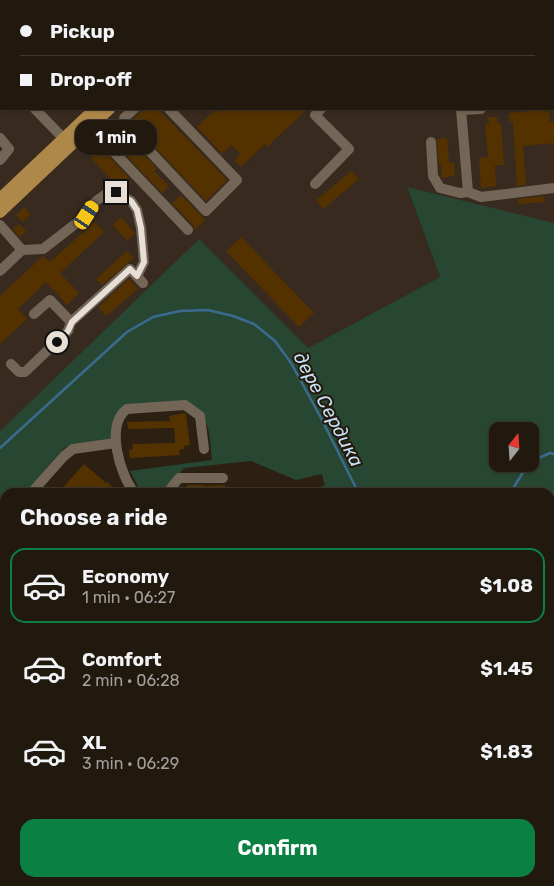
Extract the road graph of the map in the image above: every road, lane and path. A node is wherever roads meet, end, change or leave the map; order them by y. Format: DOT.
graph roads {
  1 [pos="36,110"];
  2 [pos="94,110"];
  3 [pos="108,110"];
  4 [pos="133,110"];
  5 [pos="170,110"];
  6 [pos="320,110"];
  7 [pos="461,110"];
  8 [pos="114,123"];
  9 [pos="90,127"];
  10 [pos="108,129"];
  11 [pos="0,138"];
  12 [pos="64,139"];
  13 [pos="431,142"];
  14 [pos="0,160"];
  15 [pos="315,184"];
  16 [pos="554,188"];
  17 [pos="468,192"];
  18 [pos="0,199"];
  19 [pos="0,212"];
  20 [pos="0,225"];
  21 [pos="188,230"];
  22 [pos="22,250"];
  23 [pos="0,271"];
  24 [pos="34,314"];
  25 [pos="72,322"];
  26 [pos="11,364"];
  27 [pos="116,443"];
  28 [pos="204,449"];
  29 [pos="223,478"];
  30 [pos="36,488"];
  31 [pos="129,488"];
  32 [pos="171,488"];
  1 -- 12 [label="street"];
  2 -- 12 [label="main road"];
  3 -- 9 [label="main road"];
  4 -- 5 [label="street"];
  6 -- 15 [label="street"];
  7 -- 17 [label="street"];
  8 -- 10 [label="path"];
  9 -- 19 [label="main road"];
  9 -- 21 [label="street"];
  11 -- 14 [label="street"];
  12 -- 18 [label="main road"];
  13 -- 17 [label="street"];
  16 -- 17 [label="street"];
  20 -- 22 [label="street"];
  22 -- 23 [label="street"];
  22 -- 25 [label="street"];
  24 -- 25 [label="street"];
  25 -- 26 [label="street"];
  27 -- 28 [label="street"];
  27 -- 30 [label="street"];
  27 -- 31 [label="street"];
  29 -- 32 [label="street"];
}
